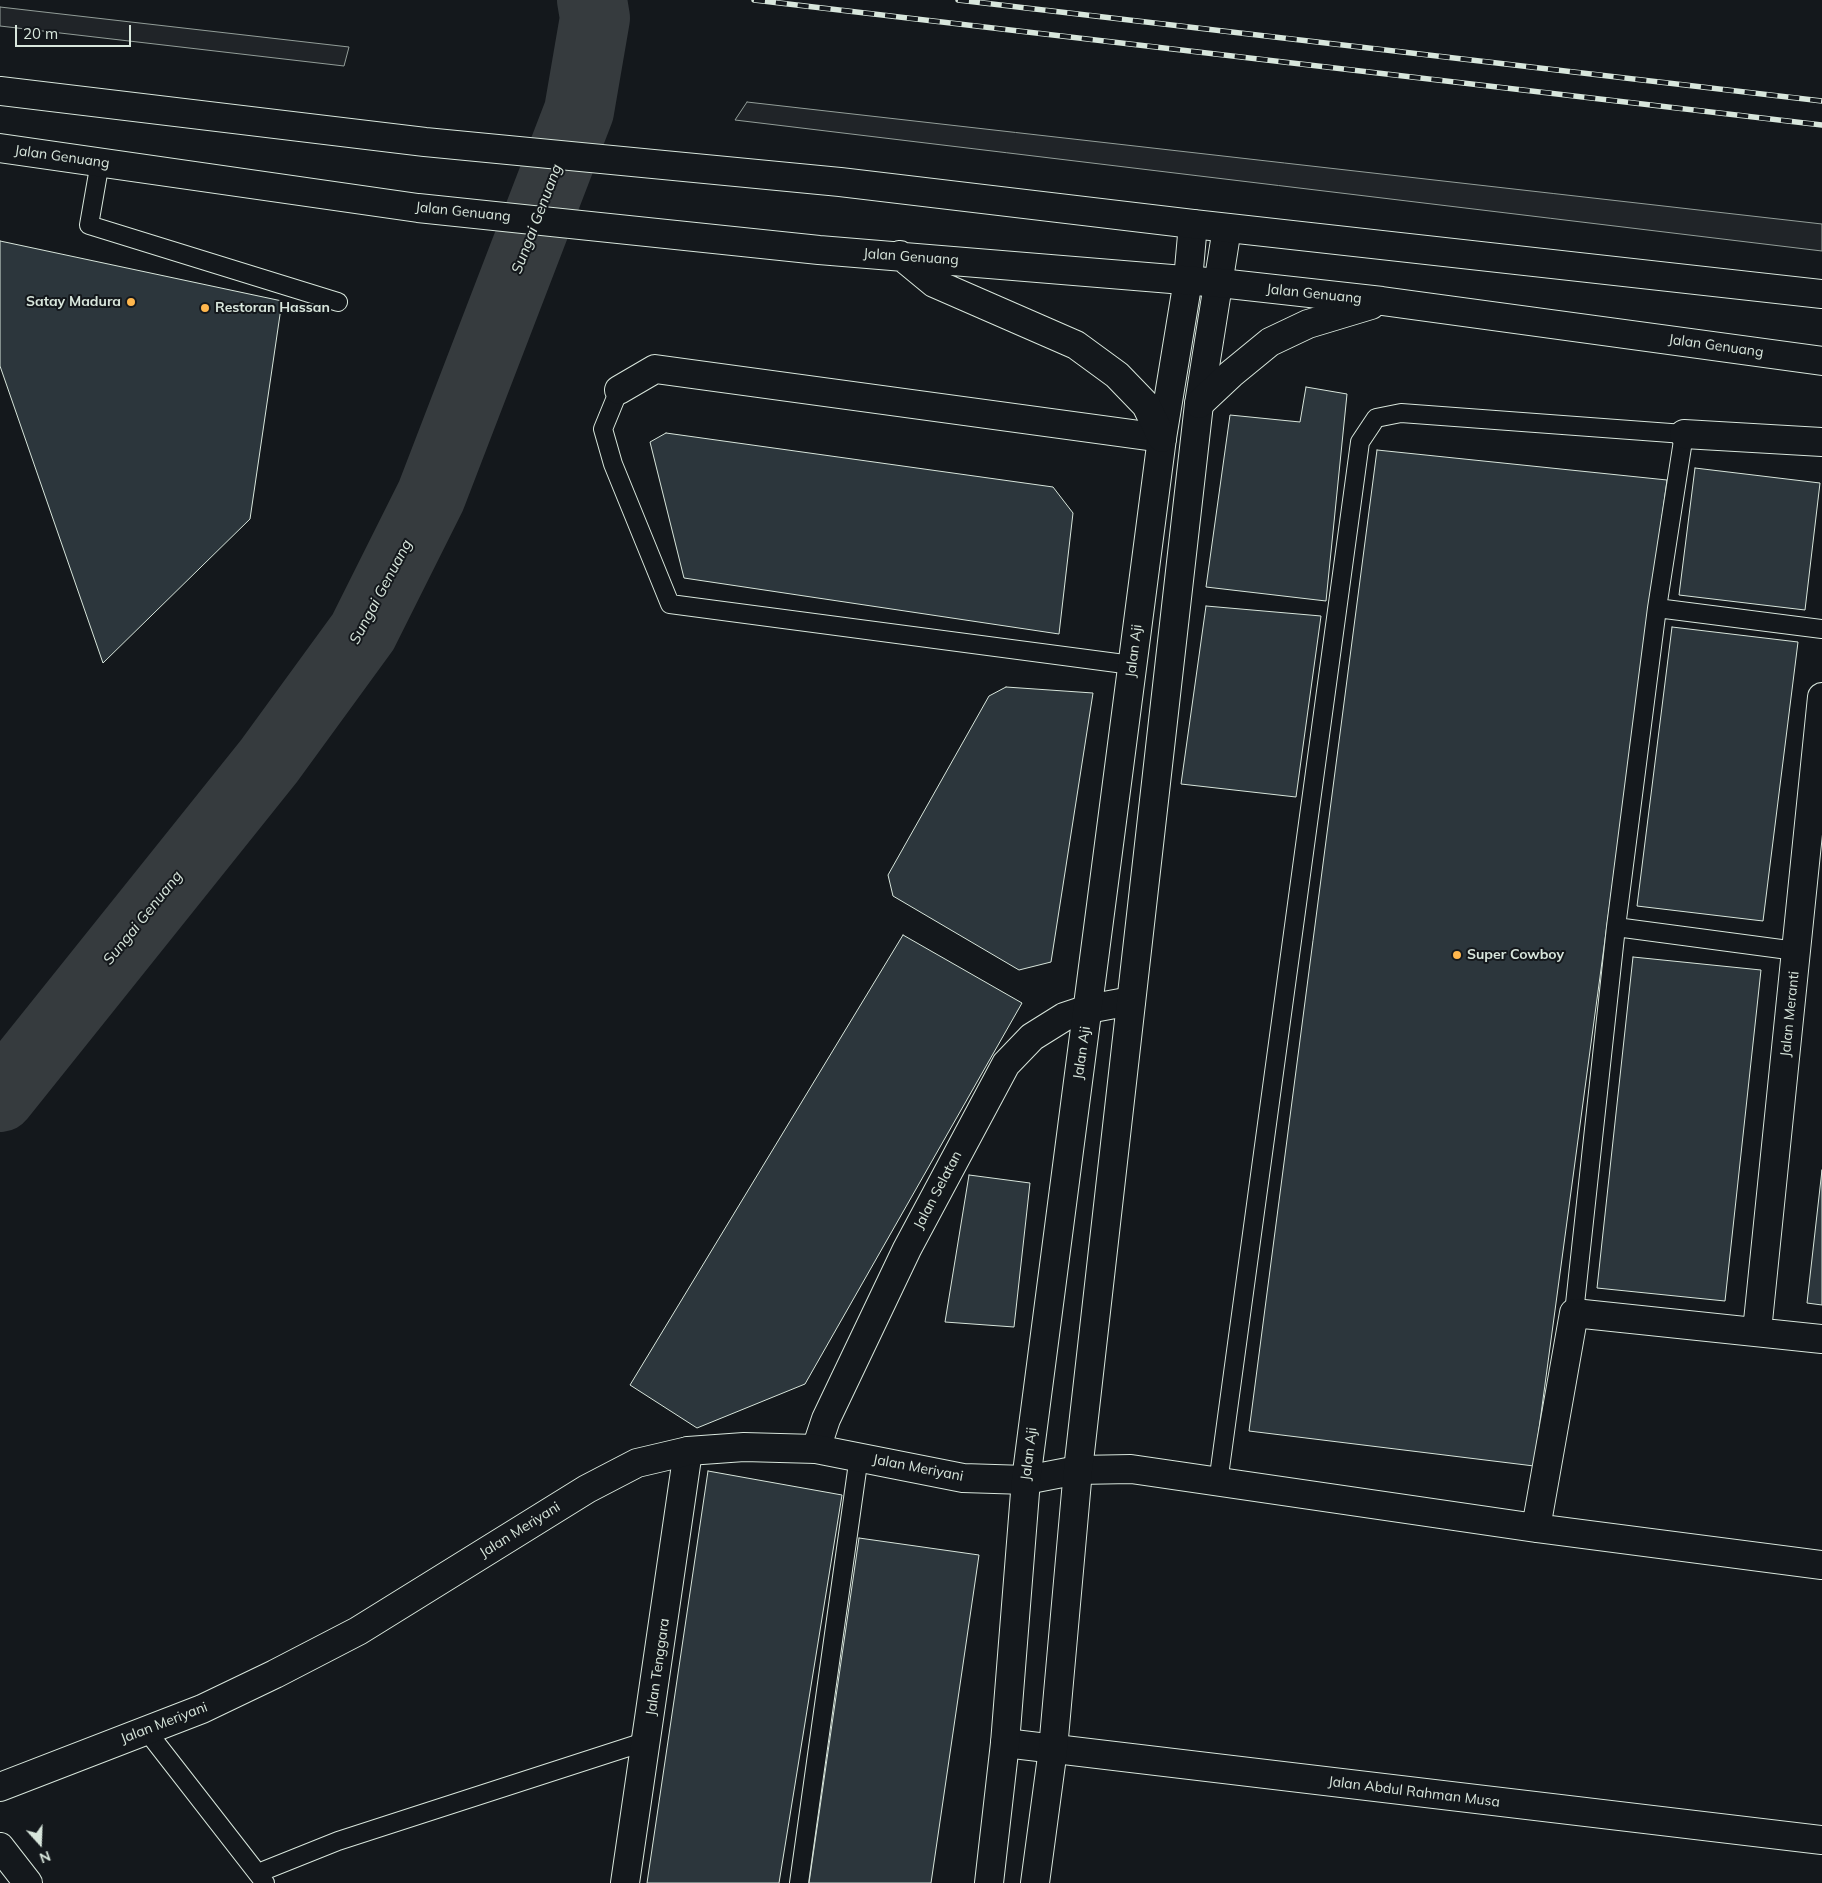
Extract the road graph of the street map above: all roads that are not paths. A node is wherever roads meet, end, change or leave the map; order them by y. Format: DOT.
graph roads {
  1 [pos="0,91"];
  2 [pos="0,148"];
  3 [pos="100,162"];
  4 [pos="1193,224"];
  5 [pos="1227,228"];
  6 [pos="900,256"];
  7 [pos="1188,280"];
  8 [pos="1220,283"];
  9 [pos="1822,294"];
  10 [pos="1382,301"];
  11 [pos="338,302"];
  12 [pos="1822,361"];
  13 [pos="619,390"];
  14 [pos="1199,404"];
  15 [pos="1684,434"];
  16 [pos="1162,438"];
  17 [pos="1822,442"];
  18 [pos="1657,608"];
  19 [pos="1822,629"];
  20 [pos="1132,665"];
  21 [pos="1822,697"];
  22 [pos="1816,820"];
  23 [pos="1616,927"];
  24 [pos="1796,951"];
  25 [pos="1131,1000"];
  26 [pos="1088,1010"];
  27 [pos="1574,1313"];
  28 [pos="1757,1331"];
  29 [pos="1822,1339"];
  30 [pos="816,1449"];
  31 [pos="688,1451"];
  32 [pos="859,1456"];
  33 [pos="1078,1470"];
  34 [pos="1026,1480"];
  35 [pos="1218,1482"];
  36 [pos="1536,1528"];
  37 [pos="1822,1566"];
  38 [pos="146,1730"];
  39 [pos="647,1742"];
  40 [pos="1006,1743"];
  41 [pos="1053,1749"];
  42 [pos="0,1787"];
  43 [pos="1822,1840"];
  44 [pos="0,1846"];
  45 [pos="262,1878"];
  46 [pos="28,1883"];
  47 [pos="625,1883"];
  48 [pos="799,1883"];
  49 [pos="989,1883"];
  50 [pos="1035,1883"];
  1 -- 4 [label="main road"];
  2 -- 3 [label="main road, Jalan Genuang"];
  3 -- 6 [label="main road, Jalan Genuang"];
  3 -- 11 [label="lane"];
  4 -- 5 [label="main road"];
  4 -- 7 [label="main road, Jalan Aji"];
  5 -- 8 [label="main road"];
  5 -- 9 [label="main road"];
  6 -- 7 [label="main road, Jalan Genuang"];
  6 -- 16 [label="main road"];
  7 -- 8 [label="main road, Jalan Genuang"];
  7 -- 16 [label="main road, Jalan Aji"];
  8 -- 10 [label="main road, Jalan Genuang"];
  8 -- 14 [label="main road"];
  10 -- 12 [label="main road, Jalan Genuang"];
  10 -- 14 [label="main road"];
  13 -- 16 [label="main road"];
  13 -- 20 [label="lane"];
  14 -- 25 [label="main road"];
  15 -- 17 [label="main road"];
  15 -- 18 [label="lane"];
  15 -- 35 [label="lane"];
  16 -- 20 [label="main road, Jalan Aji"];
  18 -- 19 [label="lane"];
  18 -- 23 [label="lane"];
  20 -- 26 [label="main road, Jalan Aji"];
  21 -- 22 [label="main road, Jalan Meranti"];
  22 -- 24 [label="main road, Jalan Meranti"];
  23 -- 24 [label="lane"];
  23 -- 27 [label="lane"];
  24 -- 28 [label="main road, Jalan Meranti"];
  25 -- 26 [label="main road, Jalan Selatan"];
  25 -- 33 [label="main road"];
  26 -- 30 [label="main road, Jalan Selatan"];
  26 -- 34 [label="main road, Jalan Aji"];
  27 -- 28 [label="main road"];
  27 -- 36 [label="main road"];
  28 -- 29 [label="main road"];
  30 -- 31 [label="main road, Jalan Meriyani"];
  30 -- 32 [label="main road, Jalan Meriyani"];
  31 -- 38 [label="main road, Jalan Meriyani"];
  31 -- 39 [label="main road, Jalan Tenggara"];
  32 -- 34 [label="main road, Jalan Meriyani"];
  32 -- 48 [label="lane"];
  33 -- 34 [label="main road, Jalan Meriyani"];
  33 -- 35 [label="main road, Jalan Meriyani"];
  33 -- 41 [label="main road"];
  34 -- 40 [label="main road, Jalan Aji"];
  35 -- 36 [label="main road, Jalan Meriyani"];
  36 -- 37 [label="main road, Jalan Meriyani"];
  38 -- 42 [label="main road, Jalan Meriyani"];
  38 -- 45 [label="lane"];
  39 -- 45 [label="lane"];
  39 -- 47 [label="main road, Jalan Tenggara"];
  40 -- 41 [label="main road, Jalan Abdul Rahman Musa"];
  40 -- 49 [label="main road, Jalan Aji"];
  41 -- 43 [label="main road, Jalan Abdul Rahman Musa"];
  41 -- 50 [label="main road"];
  44 -- 46 [label="main road"];
}
